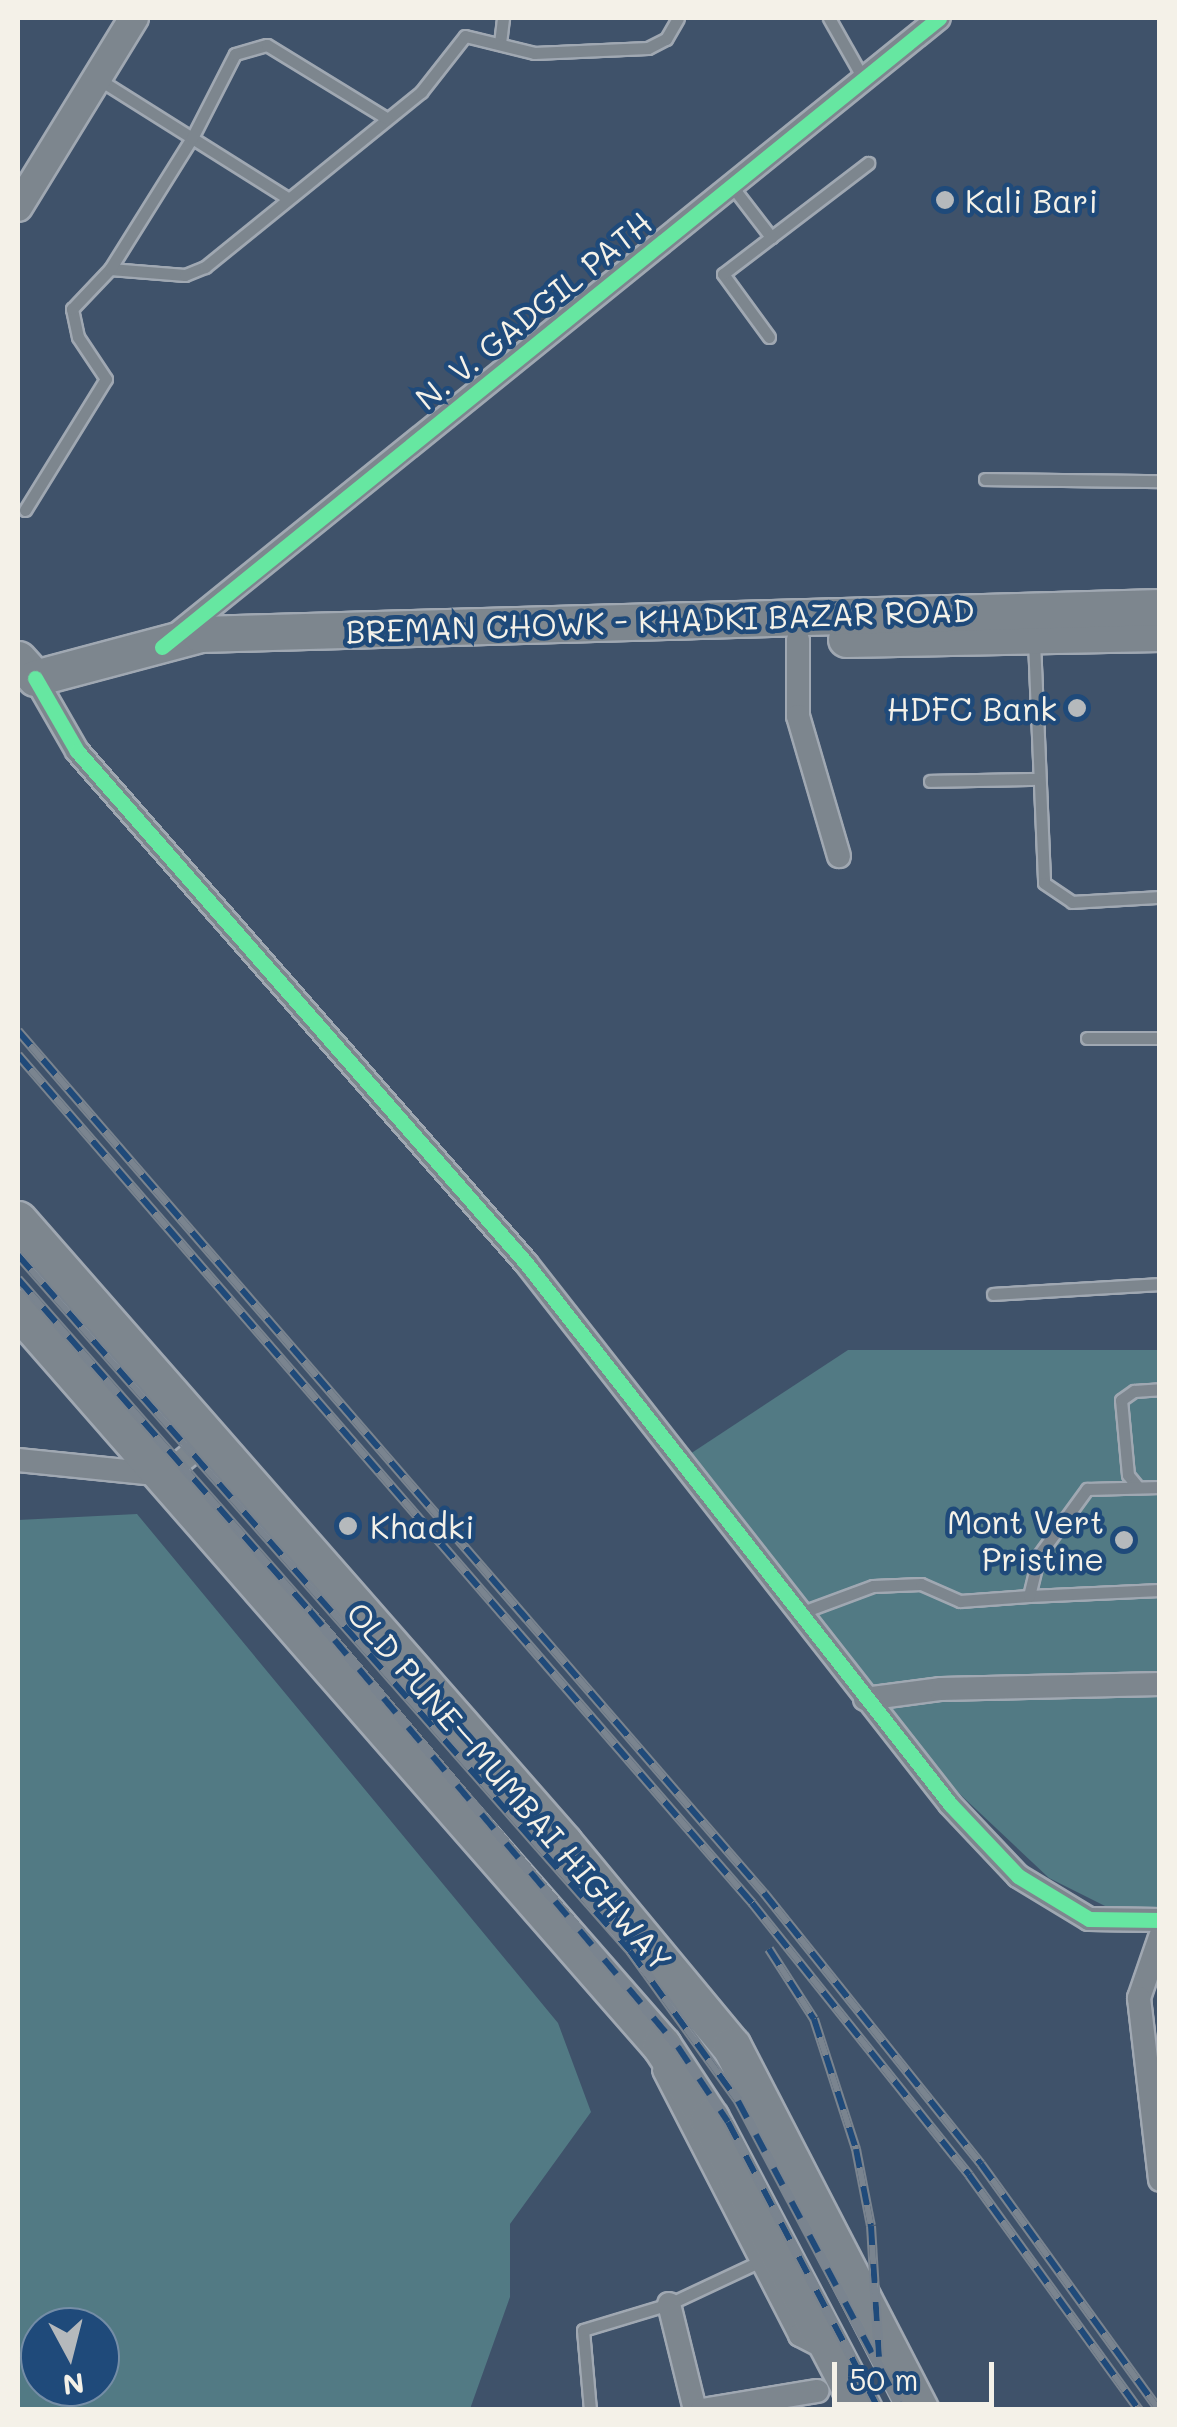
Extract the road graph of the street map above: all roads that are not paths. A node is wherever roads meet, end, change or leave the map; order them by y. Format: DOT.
graph roads {
  1 [pos="134,18"];
  2 [pos="503,18"];
  3 [pos="678,18"];
  4 [pos="828,18"];
  5 [pos="939,18"];
  6 [pos="500,43"];
  7 [pos="863,78"];
  8 [pos="98,79"];
  9 [pos="386,118"];
  10 [pos="192,138"];
  11 [pos="868,162"];
  12 [pos="731,185"];
  13 [pos="286,197"];
  14 [pos="18,207"];
  15 [pos="771,237"];
  16 [pos="110,268"];
  17 [pos="769,337"];
  18 [pos="985,479"];
  19 [pos="1160,482"];
  20 [pos="25,510"];
  21 [pos="1160,607"];
  22 [pos="1160,633"];
  23 [pos="1034,635"];
  24 [pos="798,640"];
  25 [pos="162,646"];
  26 [pos="26,669"];
  27 [pos="1037,779"];
  28 [pos="930,782"];
  29 [pos="839,856"];
  30 [pos="1160,897"];
  31 [pos="1088,1038"];
  32 [pos="1160,1038"];
  33 [pos="18,1221"];
  34 [pos="1160,1284"];
  35 [pos="993,1294"];
  36 [pos="18,1309"];
  37 [pos="1160,1389"];
  38 [pos="206,1440"];
  39 [pos="18,1460"];
  40 [pos="165,1475"];
  41 [pos="1137,1486"];
  42 [pos="1160,1488"];
  43 [pos="1160,1590"];
  44 [pos="1028,1596"];
  45 [pos="797,1614"];
  46 [pos="1160,1684"];
  47 [pos="865,1699"];
  48 [pos="1160,1920"];
  49 [pos="1160,1936"];
  50 [pos="1160,2180"];
  51 [pos="771,2256"];
  52 [pos="669,2304"];
  53 [pos="812,2398"];
  54 [pos="590,2410"];
  55 [pos="698,2410"];
  56 [pos="864,2410"];
  57 [pos="919,2410"];
  1 -- 8 [label="street"];
  2 -- 6 [label="lane"];
  3 -- 6 [label="lane"];
  4 -- 7 [label="lane"];
  5 -- 7 [label="street, N. V. GADGIL PATH"];
  6 -- 9 [label="lane"];
  7 -- 12 [label="street, N. V. GADGIL PATH"];
  8 -- 10 [label="lane"];
  8 -- 14 [label="street"];
  9 -- 10 [label="lane"];
  9 -- 13 [label="lane"];
  10 -- 13 [label="lane"];
  10 -- 16 [label="lane"];
  11 -- 15 [label="lane"];
  12 -- 15 [label="lane"];
  12 -- 25 [label="street, N. V. GADGIL PATH"];
  13 -- 16 [label="lane"];
  15 -- 17 [label="lane"];
  16 -- 20 [label="lane"];
  18 -- 19 [label="lane"];
  21 -- 25 [label="main road, BREMAN CHOWK - KHADKI BAZAR ROAD"];
  22 -- 23 [label="main road, BREMAN CHOWK - KHADKI BAZAR ROAD"];
  23 -- 24 [label="main road, BREMAN CHOWK - KHADKI BAZAR ROAD"];
  23 -- 27 [label="lane"];
  24 -- 25 [label="main road, BREMAN CHOWK - KHADKI BAZAR ROAD"];
  24 -- 29 [label="street"];
  25 -- 26 [label="main road, BREMAN CHOWK - KHADKI BAZAR ROAD"];
  26 -- 45 [label="street"];
  27 -- 28 [label="lane"];
  27 -- 30 [label="lane"];
  31 -- 32 [label="lane"];
  33 -- 38 [label="highway, OLD PUNE–MUMBAI HIGHWAY"];
  34 -- 35 [label="lane"];
  36 -- 40 [label="highway, OLD PUNE–MUMBAI HIGHWAY"];
  37 -- 41 [label="lane"];
  38 -- 40 [label="street"];
  38 -- 57 [label="highway, OLD PUNE–MUMBAI HIGHWAY"];
  39 -- 40 [label="street"];
  40 -- 51 [label="highway, OLD PUNE–MUMBAI HIGHWAY"];
  41 -- 42 [label="lane"];
  41 -- 44 [label="lane"];
  43 -- 44 [label="lane"];
  44 -- 45 [label="lane"];
  45 -- 47 [label="street"];
  46 -- 47 [label="street"];
  47 -- 48 [label="street"];
  49 -- 50 [label="street"];
  51 -- 52 [label="lane"];
  51 -- 56 [label="highway, OLD PUNE–MUMBAI HIGHWAY"];
  52 -- 54 [label="lane"];
  52 -- 55 [label="street"];
  53 -- 55 [label="street"];
}
